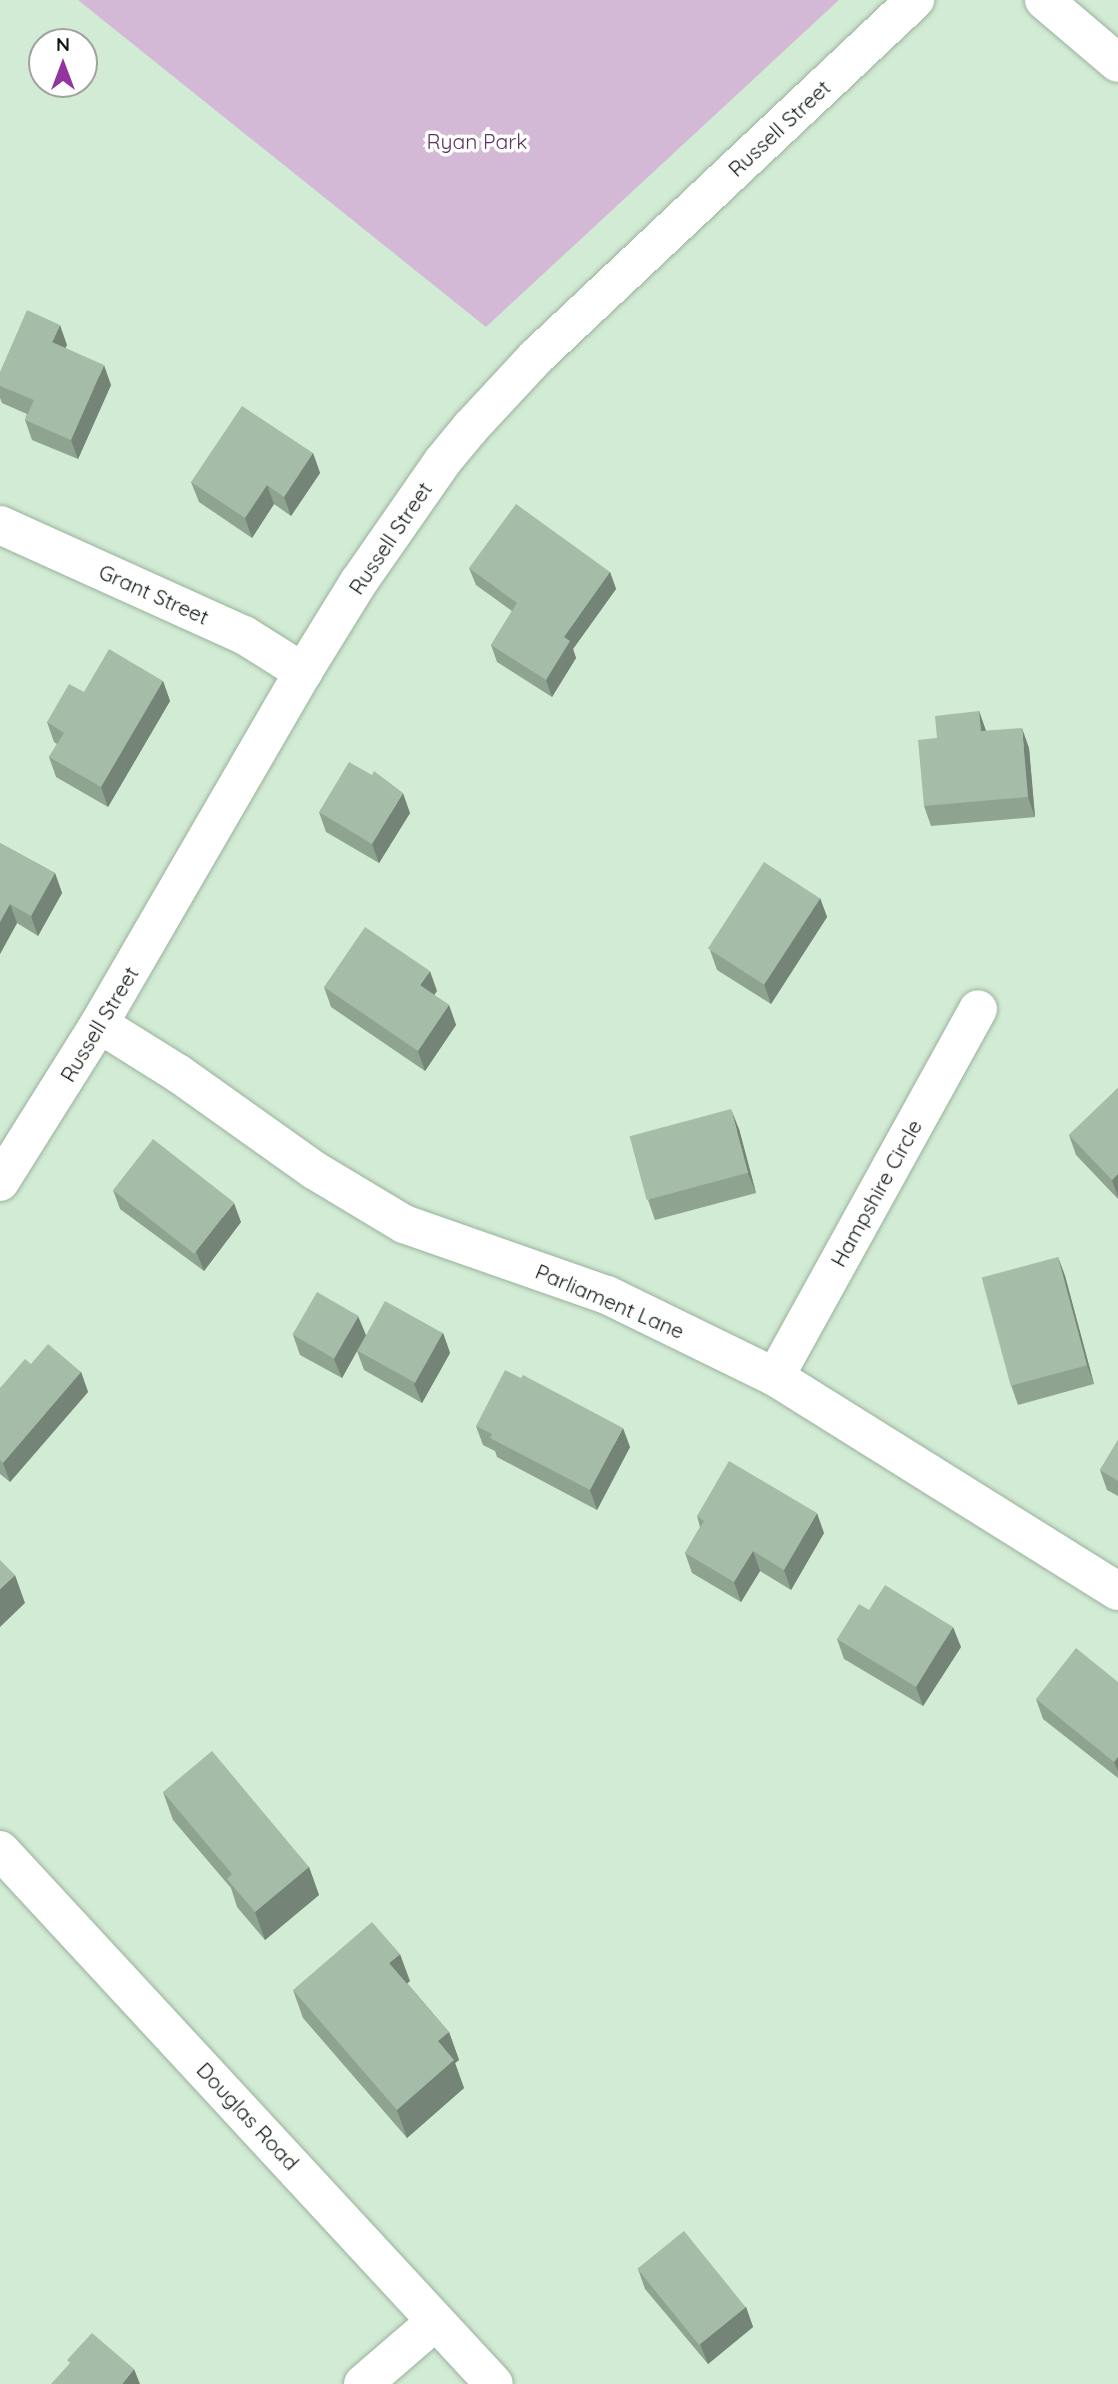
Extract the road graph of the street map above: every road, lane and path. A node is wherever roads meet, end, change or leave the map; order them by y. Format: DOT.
graph roads {
  1 [pos="915,0"];
  2 [pos="1044,0"];
  3 [pos="1118,63"];
  4 [pos="0,525"];
  5 [pos="303,672"];
  6 [pos="978,1009"];
  7 [pos="99,1024"];
  8 [pos="0,1182"];
  9 [pos="775,1377"];
  10 [pos="1118,1591"];
  11 [pos="0,1850"];
  12 [pos="436,2320"];
  13 [pos="363,2384"];
  14 [pos="494,2384"];
  1 -- 5 [label="street, Russell Street"];
  2 -- 3 [label="street"];
  4 -- 5 [label="street, Grant Street"];
  5 -- 7 [label="street, Russell Street"];
  6 -- 9 [label="street, Hampshire Circle"];
  7 -- 8 [label="street, Russell Street"];
  7 -- 9 [label="street, Parliament Lane"];
  9 -- 10 [label="street, Parliament Lane"];
  11 -- 12 [label="street, Douglas Road"];
  12 -- 13 [label="street"];
  12 -- 14 [label="street, Douglas Road"];
}
